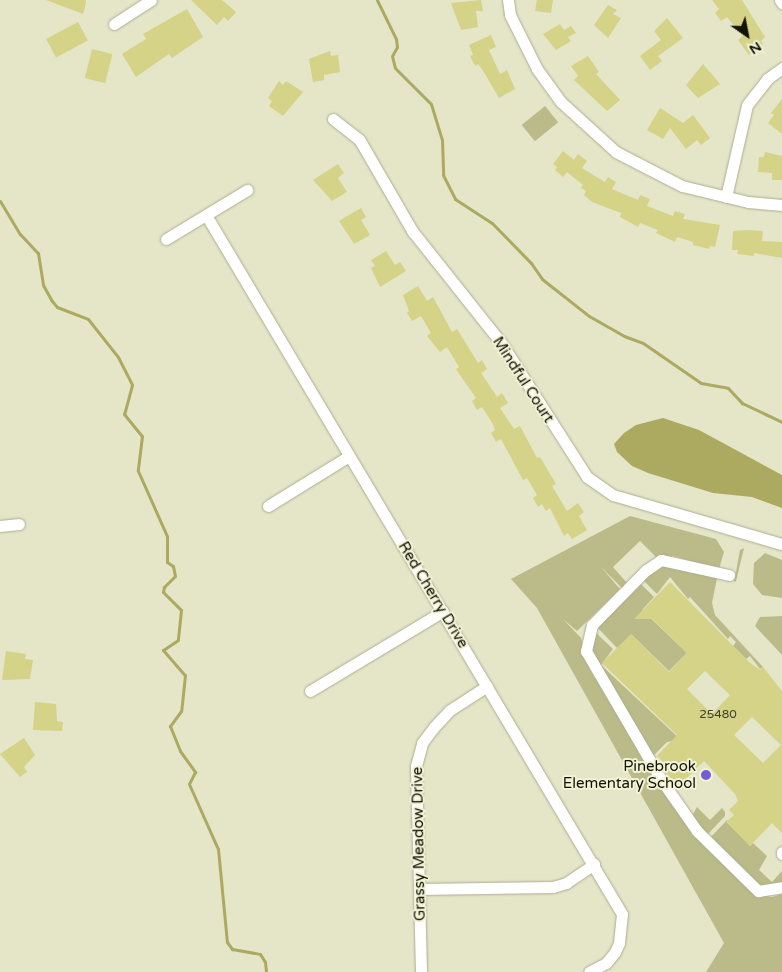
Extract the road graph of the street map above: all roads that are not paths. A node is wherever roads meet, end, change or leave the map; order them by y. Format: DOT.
graph roads {
  1 [pos="151,0"];
  2 [pos="508,0"];
  3 [pos="114,24"];
  4 [pos="782,68"];
  5 [pos="333,119"];
  6 [pos="247,190"];
  7 [pos="726,198"];
  8 [pos="782,205"];
  9 [pos="206,215"];
  10 [pos="166,239"];
  11 [pos="349,456"];
  12 [pos="268,506"];
  13 [pos="19,524"];
  14 [pos="0,526"];
  15 [pos="782,544"];
  16 [pos="729,575"];
  17 [pos="444,611"];
  18 [pos="487,686"];
  19 [pos="310,691"];
  20 [pos="594,864"];
  21 [pos="782,887"];
  22 [pos="419,889"];
  23 [pos="421,972"];
  24 [pos="589,972"];
  1 -- 3 [label="street"];
  2 -- 7 [label="street"];
  4 -- 7 [label="street"];
  5 -- 15 [label="street, Mindful Court"];
  6 -- 9 [label="street"];
  7 -- 8 [label="street"];
  9 -- 10 [label="street"];
  9 -- 11 [label="street, Red Cherry Drive"];
  11 -- 12 [label="street"];
  11 -- 17 [label="street, Red Cherry Drive"];
  13 -- 14 [label="street"];
  16 -- 21 [label="street"];
  17 -- 18 [label="street, Red Cherry Drive"];
  17 -- 19 [label="street"];
  18 -- 20 [label="street, Red Cherry Drive"];
  18 -- 22 [label="street, Grassy Meadow Drive"];
  20 -- 22 [label="street"];
  20 -- 24 [label="street, Red Cherry Drive"];
  22 -- 23 [label="street, Grassy Meadow Drive"];
}
